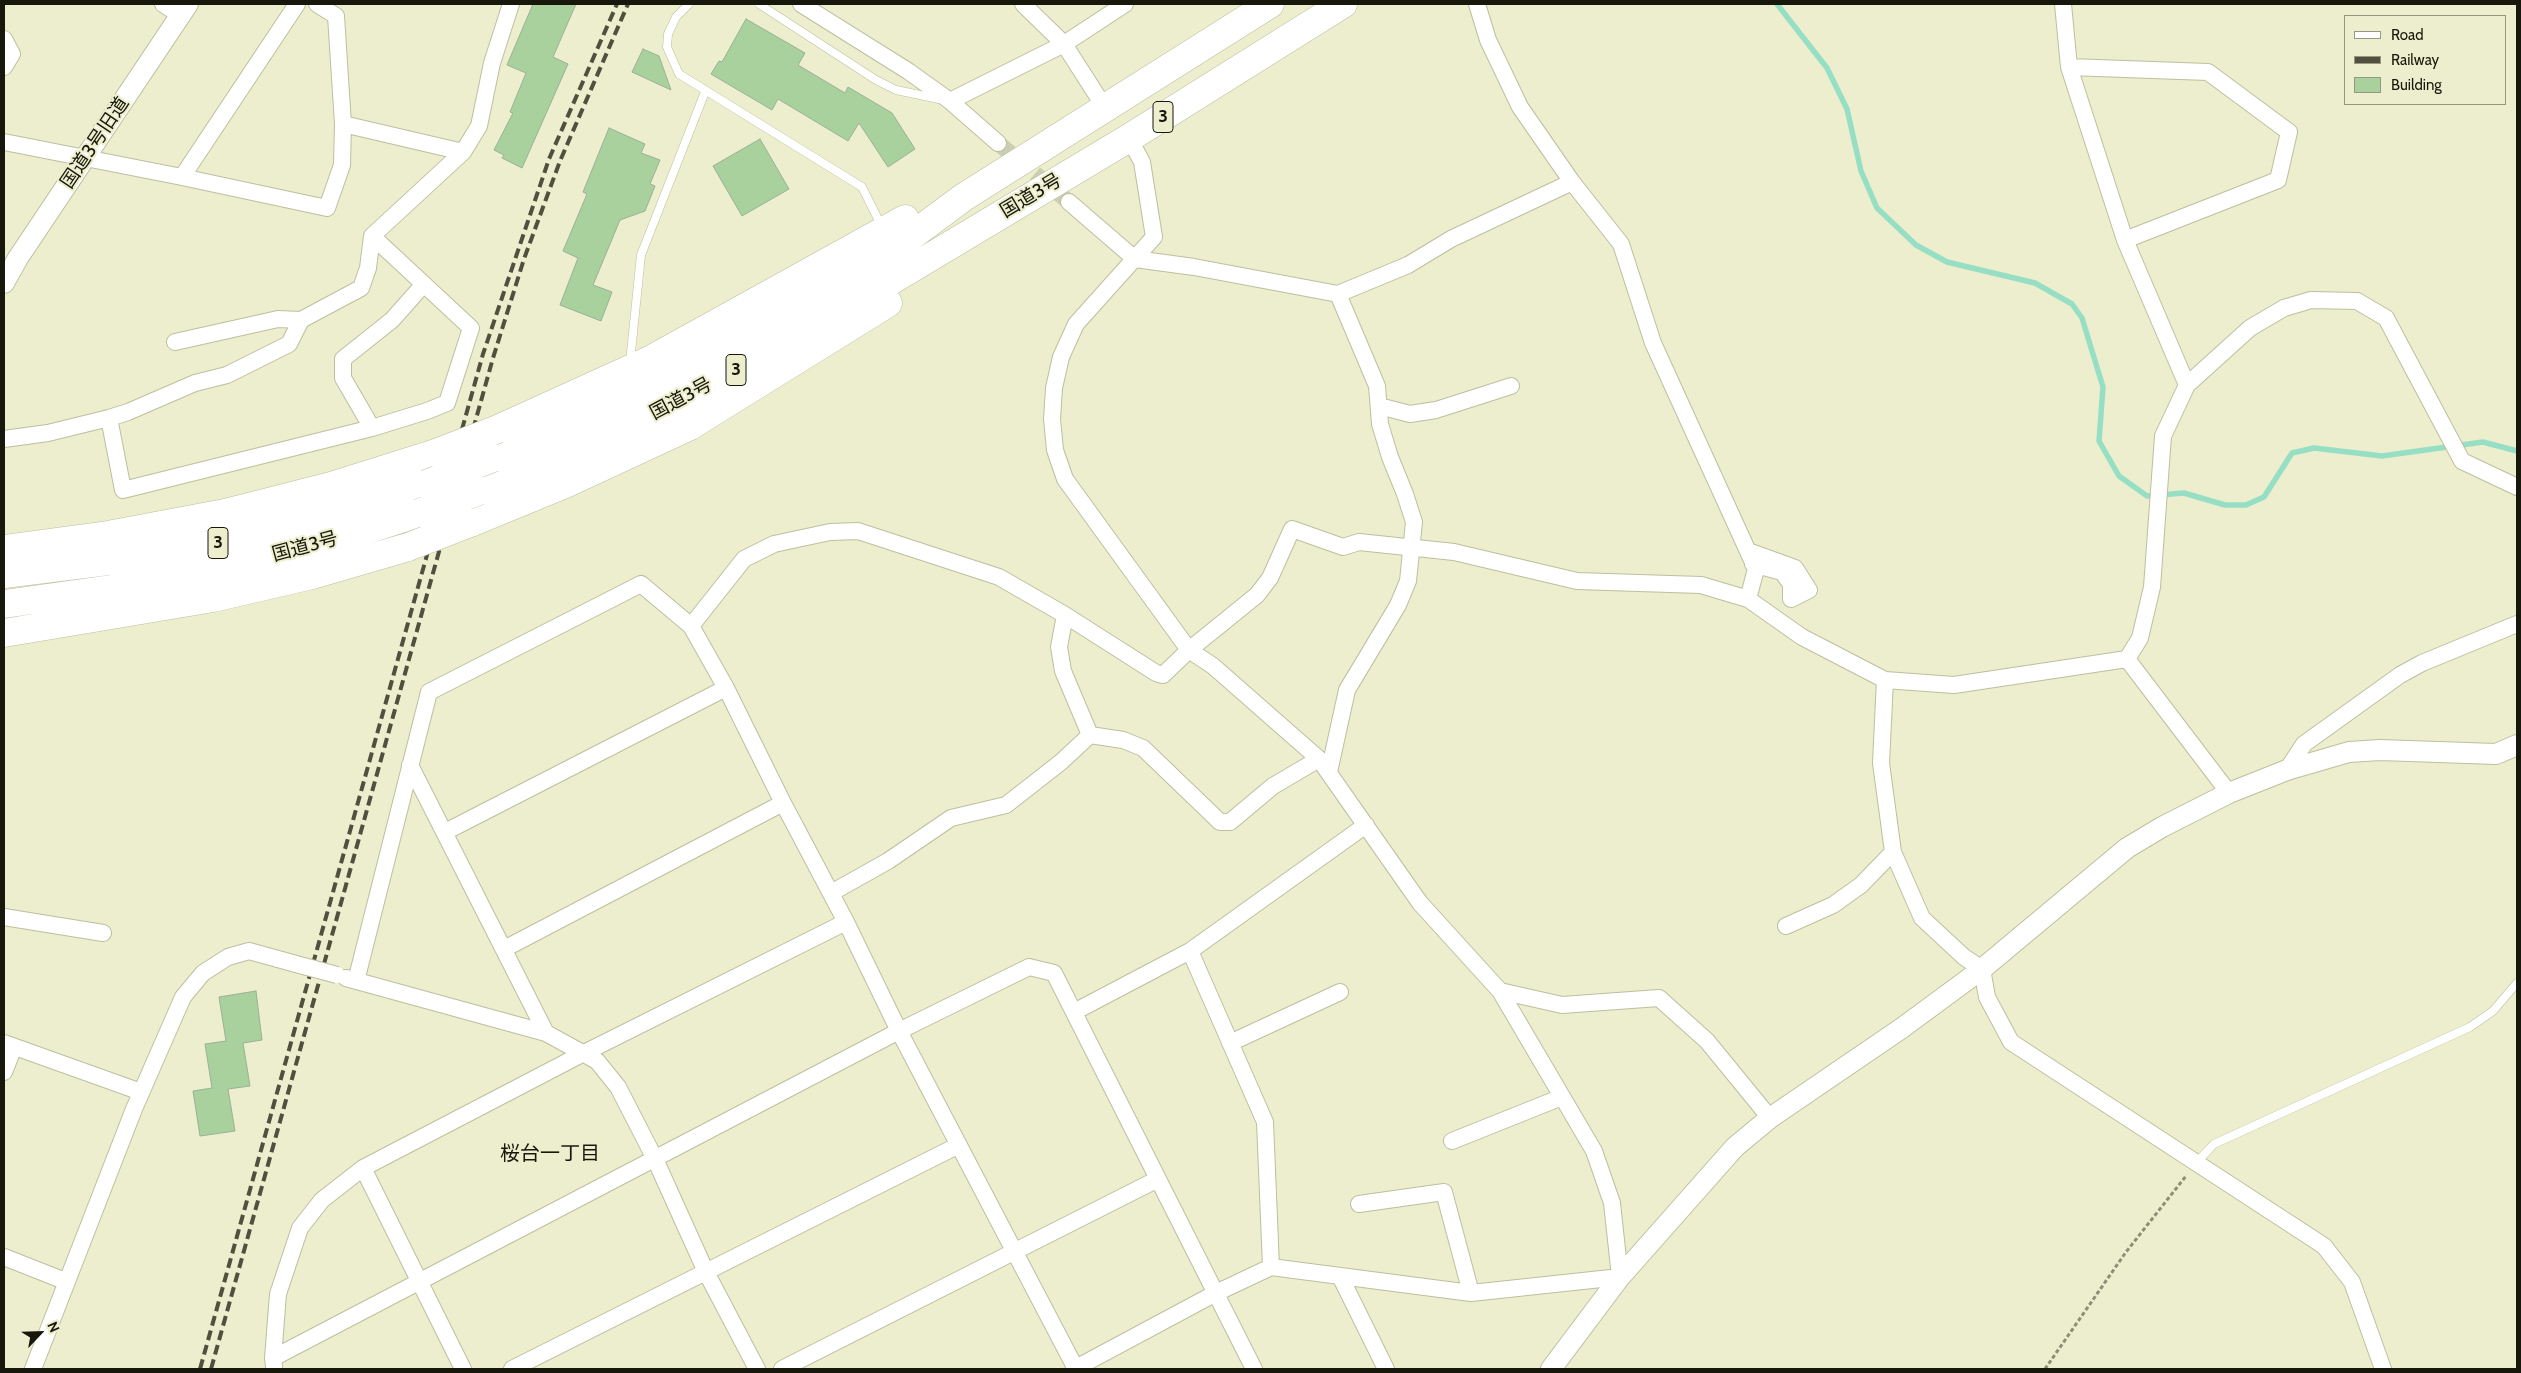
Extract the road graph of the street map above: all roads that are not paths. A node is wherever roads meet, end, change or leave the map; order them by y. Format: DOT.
graph roads {
  1 [pos="163,4"];
  2 [pos="297,4"];
  3 [pos="317,4"];
  4 [pos="511,4"];
  5 [pos="690,4"];
  6 [pos="759,4"];
  7 [pos="801,4"];
  8 [pos="1024,4"];
  9 [pos="1125,4"];
  10 [pos="1270,4"];
  11 [pos="1343,4"];
  12 [pos="1477,4"];
  13 [pos="2064,4"];
  14 [pos="184,9"];
  15 [pos="4,39"];
  16 [pos="1064,44"];
  17 [pos="4,67"];
  18 [pos="2069,67"];
  19 [pos="705,92"];
  20 [pos="950,101"];
  21 [pos="1105,108"];
  22 [pos="343,124"];
  23 [pos="1129,138"];
  24 [pos="4,142"];
  25 [pos="998,143"];
  26 [pos="463,152"];
  27 [pos="85,158"];
  28 [pos="182,177"];
  29 [pos="1572,182"];
  30 [pos="964,197"];
  31 [pos="1069,202"];
  32 [pos="980,226"];
  33 [pos="884,231"];
  34 [pos="372,236"];
  35 [pos="2125,240"];
  36 [pos="1135,259"];
  37 [pos="4,283"];
  38 [pos="423,285"];
  39 [pos="1338,294"];
  40 [pos="301,320"];
  41 [pos="175,342"];
  42 [pos="629,369"];
  43 [pos="2187,385"];
  44 [pos="1511,386"];
  45 [pos="1379,406"];
  46 [pos="109,418"];
  47 [pos="372,428"];
  48 [pos="4,439"];
  49 [pos="2517,487"];
  50 [pos="4,549"];
  51 [pos="1411,549"];
  52 [pos="4,574"];
  53 [pos="1748,598"];
  54 [pos="4,604"];
  55 [pos="1065,615"];
  56 [pos="2517,624"];
  57 [pos="691,626"];
  58 [pos="4,633"];
  59 [pos="1190,650"];
  60 [pos="2127,659"];
  61 [pos="1885,680"];
  62 [pos="726,688"];
  63 [pos="1090,735"];
  64 [pos="2517,745"];
  65 [pos="1319,759"];
  66 [pos="410,764"];
  67 [pos="2287,770"];
  68 [pos="1330,772"];
  69 [pos="2229,793"];
  70 [pos="783,803"];
  71 [pos="1366,825"];
  72 [pos="445,832"];
  73 [pos="1893,852"];
  74 [pos="831,892"];
  75 [pos="4,917"];
  76 [pos="846,922"];
  77 [pos="1786,926"];
  78 [pos="103,933"];
  79 [pos="504,949"];
  80 [pos="1190,951"];
  81 [pos="1982,969"];
  82 [pos="356,981"];
  83 [pos="2517,983"];
  84 [pos="1500,991"];
  85 [pos="1340,992"];
  86 [pos="1074,1012"];
  87 [pos="899,1031"];
  88 [pos="546,1033"];
  89 [pos="1230,1043"];
  90 [pos="9,1045"];
  91 [pos="582,1054"];
  92 [pos="4,1072"];
  93 [pos="141,1092"];
  94 [pos="1562,1097"];
  95 [pos="1770,1118"];
  96 [pos="1452,1141"];
  97 [pos="959,1145"];
  98 [pos="655,1159"];
  99 [pos="2196,1163"];
  100 [pos="363,1168"];
  101 [pos="1158,1179"];
  102 [pos="1359,1204"];
  103 [pos="1014,1252"];
  104 [pos="4,1257"];
  105 [pos="1270,1267"];
  106 [pos="706,1272"];
  107 [pos="1340,1276"];
  108 [pos="1620,1277"];
  109 [pos="66,1281"];
  110 [pos="421,1282"];
  111 [pos="1216,1293"];
  112 [pos="1471,1293"];
  113 [pos="274,1364"];
  114 [pos="33,1369"];
  115 [pos="463,1369"];
  116 [pos="512,1369"];
  117 [pos="757,1369"];
  118 [pos="782,1369"];
  119 [pos="1075,1369"];
  120 [pos="1254,1369"];
  121 [pos="1386,1369"];
  122 [pos="1551,1369"];
  123 [pos="2383,1369"];
  1 -- 14 [label="street"];
  2 -- 28 [label="street"];
  3 -- 22 [label="street"];
  4 -- 26 [label="street"];
  5 -- 19 [label="lane"];
  6 -- 20 [label="lane"];
  7 -- 20 [label="street"];
  8 -- 16 [label="street"];
  9 -- 16 [label="street"];
  10 -- 21 [label="highway, 国道3号 / 3"];
  11 -- 23 [label="highway, 国道3号 / 3"];
  12 -- 29 [label="street"];
  13 -- 18 [label="street"];
  14 -- 27 [label="street, 国道3号旧道"];
  15 -- 17 [label="street"];
  16 -- 20 [label="street"];
  16 -- 21 [label="street"];
  18 -- 35 [label="street"];
  18 -- 35 [label="street"];
  19 -- 33 [label="lane"];
  19 -- 42 [label="lane"];
  20 -- 25 [label="street"];
  21 -- 30 [label="highway, 国道3号 / 3"];
  22 -- 26 [label="street"];
  22 -- 28 [label="street"];
  23 -- 32 [label="highway, 国道3号 / 3"];
  23 -- 36 [label="street"];
  24 -- 27 [label="street"];
  26 -- 34 [label="street"];
  27 -- 28 [label="street"];
  27 -- 37 [label="street, 国道3号旧道"];
  29 -- 39 [label="street"];
  29 -- 53 [label="street"];
  30 -- 33 [label="highway"];
  30 -- 52 [label="highway, 国道3号 / 3, bridge"];
  31 -- 36 [label="street"];
  32 -- 54 [label="highway, 国道3号 / 3, bridge"];
  32 -- 58 [label="highway, bridge"];
  33 -- 42 [label="highway"];
  34 -- 38 [label="street"];
  34 -- 40 [label="street"];
  35 -- 43 [label="street"];
  36 -- 39 [label="street"];
  36 -- 59 [label="street"];
  38 -- 47 [label="street"];
  38 -- 47 [label="street"];
  39 -- 45 [label="street"];
  40 -- 41 [label="street"];
  40 -- 46 [label="street"];
  42 -- 50 [label="highway, bridge"];
  43 -- 49 [label="street"];
  43 -- 60 [label="street"];
  44 -- 45 [label="street"];
  45 -- 51 [label="street"];
  46 -- 47 [label="street"];
  46 -- 48 [label="street"];
  51 -- 53 [label="street"];
  51 -- 59 [label="street"];
  51 -- 68 [label="street"];
  53 -- 61 [label="street"];
  55 -- 57 [label="street"];
  55 -- 59 [label="street"];
  55 -- 63 [label="street"];
  56 -- 67 [label="street"];
  57 -- 62 [label="street"];
  57 -- 66 [label="street"];
  59 -- 65 [label="street"];
  60 -- 61 [label="street"];
  60 -- 69 [label="street"];
  61 -- 73 [label="street"];
  62 -- 70 [label="street"];
  62 -- 72 [label="street"];
  63 -- 65 [label="street"];
  63 -- 74 [label="street"];
  64 -- 67 [label="street"];
  65 -- 68 [label="street"];
  66 -- 72 [label="street"];
  66 -- 82 [label="street"];
  67 -- 69 [label="street"];
  68 -- 71 [label="street"];
  69 -- 81 [label="street"];
  70 -- 74 [label="street"];
  70 -- 79 [label="street"];
  71 -- 80 [label="street"];
  71 -- 84 [label="street"];
  72 -- 79 [label="street"];
  73 -- 77 [label="street"];
  73 -- 81 [label="street"];
  74 -- 76 [label="street"];
  75 -- 78 [label="street"];
  76 -- 87 [label="street"];
  76 -- 91 [label="street"];
  79 -- 88 [label="street"];
  80 -- 86 [label="street"];
  80 -- 89 [label="street"];
  81 -- 95 [label="street"];
  81 -- 99 [label="street"];
  82 -- 88 [label="street"];
  82 -- 93 [label="street, bridge"];
  83 -- 99 [label="lane"];
  84 -- 94 [label="street"];
  84 -- 95 [label="street"];
  85 -- 89 [label="street"];
  86 -- 87 [label="street"];
  86 -- 101 [label="street"];
  87 -- 97 [label="street"];
  87 -- 98 [label="street"];
  88 -- 91 [label="street"];
  89 -- 105 [label="street"];
  90 -- 92 [label="street"];
  90 -- 93 [label="street"];
  91 -- 98 [label="street"];
  91 -- 100 [label="street"];
  93 -- 109 [label="street"];
  94 -- 96 [label="street"];
  94 -- 108 [label="street"];
  95 -- 108 [label="street"];
  97 -- 103 [label="street"];
  97 -- 106 [label="street"];
  98 -- 106 [label="street"];
  98 -- 110 [label="street"];
  99 -- 123 [label="street"];
  100 -- 110 [label="street"];
  100 -- 113 [label="street"];
  101 -- 103 [label="street"];
  101 -- 111 [label="street"];
  102 -- 112 [label="street"];
  103 -- 118 [label="street"];
  103 -- 119 [label="street"];
  104 -- 109 [label="street"];
  105 -- 107 [label="street"];
  105 -- 111 [label="street"];
  106 -- 116 [label="street"];
  106 -- 117 [label="street"];
  107 -- 112 [label="street"];
  107 -- 121 [label="street"];
  108 -- 112 [label="street"];
  108 -- 122 [label="street"];
  109 -- 114 [label="street"];
  110 -- 113 [label="street"];
  110 -- 115 [label="street"];
  111 -- 119 [label="street"];
  111 -- 120 [label="street"];
}
